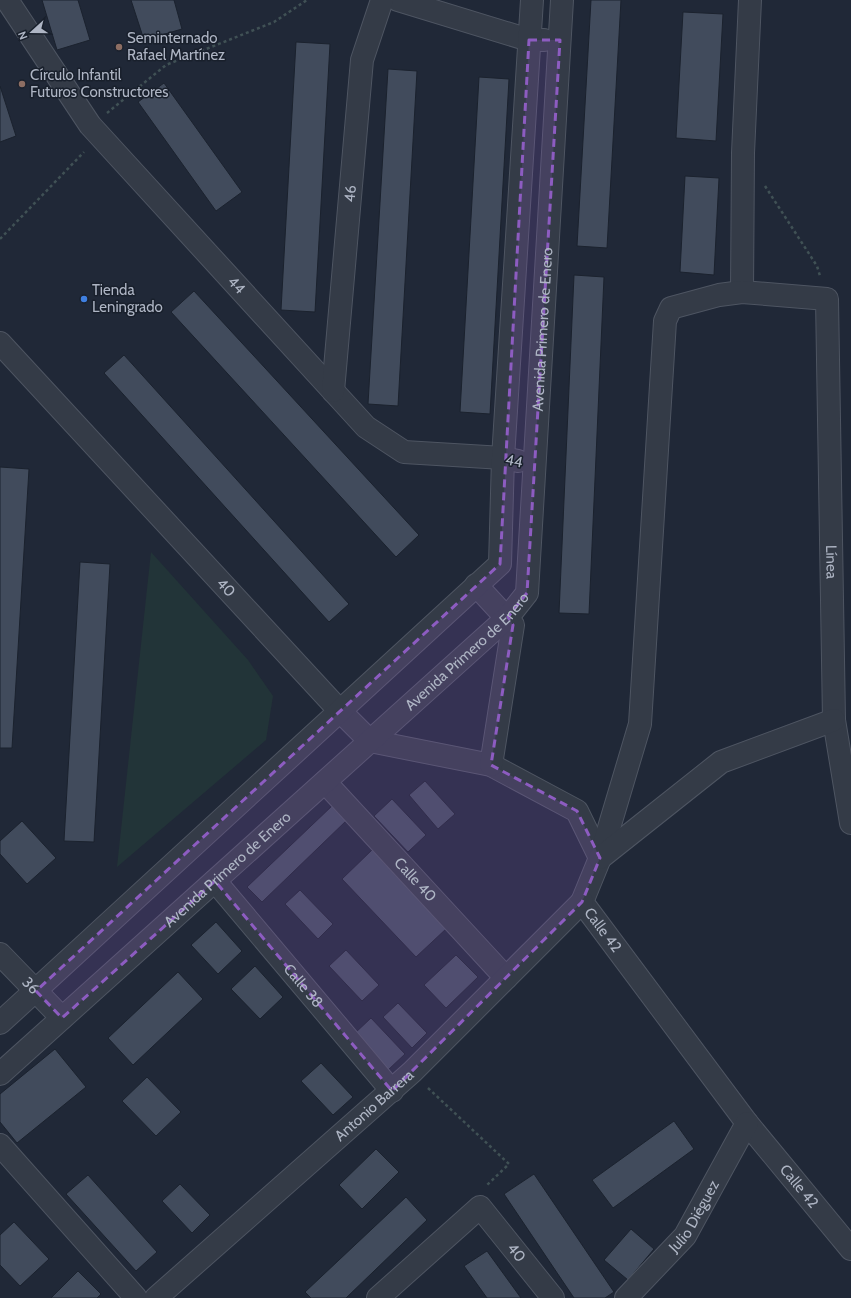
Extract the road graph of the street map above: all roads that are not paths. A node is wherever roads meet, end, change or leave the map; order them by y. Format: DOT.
graph roads {
  1 [pos="7,0"];
  2 [pos="382,0"];
  3 [pos="398,0"];
  4 [pos="532,0"];
  5 [pos="562,0"];
  6 [pos="750,0"];
  7 [pos="530,40"];
  8 [pos="560,40"];
  9 [pos="742,292"];
  10 [pos="0,343"];
  11 [pos="333,391"];
  12 [pos="503,458"];
  13 [pos="534,465"];
  14 [pos="476,585"];
  15 [pos="508,617"];
  16 [pos="339,710"];
  17 [pos="834,720"];
  18 [pos="370,741"];
  19 [pos="491,765"];
  20 [pos="325,782"];
  21 [pos="851,823"];
  22 [pos="600,858"];
  23 [pos="215,881"];
  24 [pos="582,902"];
  25 [pos="0,954"];
  26 [pos="506,978"];
  27 [pos="36,991"];
  28 [pos="62,1018"];
  29 [pos="0,1023"];
  30 [pos="0,1074"];
  31 [pos="392,1091"];
  32 [pos="746,1123"];
  33 [pos="0,1145"];
  34 [pos="842,1224"];
  35 [pos="851,1249"];
  36 [pos="136,1298"];
  37 [pos="156,1298"];
  38 [pos="378,1298"];
  39 [pos="553,1298"];
  40 [pos="626,1298"];
  1 -- 11 [label="street, 44"];
  2 -- 11 [label="street, 46"];
  3 -- 7 [label="street"];
  4 -- 7 [label="street, Avenida Primero de Enero"];
  5 -- 8 [label="street, Avenida Primero de Enero"];
  6 -- 9 [label="street"];
  7 -- 8 [label="street"];
  7 -- 12 [label="street, Avenida Primero de Enero"];
  8 -- 13 [label="street, Avenida Primero de Enero"];
  9 -- 17 [label="street, Línea"];
  9 -- 22 [label="street, Calle 42"];
  10 -- 16 [label="street, 40"];
  11 -- 12 [label="street, 44"];
  12 -- 13 [label="street, 44"];
  12 -- 14 [label="street, Avenida Primero de Enero"];
  13 -- 15 [label="street, Avenida Primero de Enero"];
  14 -- 15 [label="street"];
  14 -- 16 [label="street, Avenida Primero de Enero"];
  15 -- 18 [label="street, Avenida Primero de Enero"];
  15 -- 19 [label="street"];
  16 -- 18 [label="street, 40"];
  16 -- 27 [label="street, Avenida Primero de Enero"];
  17 -- 21 [label="street, Línea"];
  17 -- 22 [label="street"];
  18 -- 19 [label="street"];
  18 -- 20 [label="street, Avenida Primero de Enero"];
  19 -- 22 [label="street"];
  20 -- 23 [label="street, Avenida Primero de Enero"];
  20 -- 26 [label="street, Calle 40"];
  22 -- 24 [label="street, Calle 42"];
  23 -- 28 [label="street, Avenida Primero de Enero"];
  23 -- 31 [label="street, Calle 38"];
  24 -- 26 [label="street, Antonio Barrera"];
  24 -- 32 [label="street, Calle 42"];
  25 -- 27 [label="street, 36"];
  26 -- 31 [label="street, Antonio Barrera"];
  27 -- 28 [label="street, 36"];
  27 -- 29 [label="street, Avenida Primero de Enero"];
  28 -- 30 [label="street, Avenida Primero de Enero"];
  31 -- 37 [label="street, Antonio Barrera"];
  32 -- 34 [label="street, Calle 42"];
  32 -- 40 [label="street, Julio Diéguez"];
  33 -- 36 [label="street"];
  34 -- 35 [label="street, Calle 42"];
  38 -- 39 [label="street, 40"];
}
